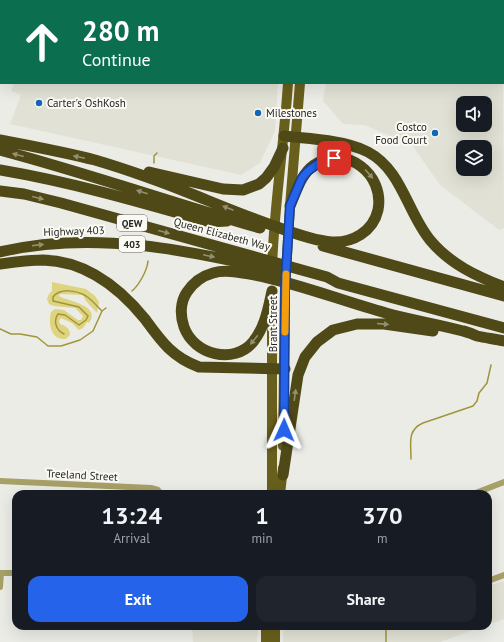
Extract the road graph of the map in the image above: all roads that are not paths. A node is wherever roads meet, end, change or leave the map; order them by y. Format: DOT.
graph roads {
  1 [pos="288,84"];
  2 [pos="300,84"];
  3 [pos="284,136"];
  4 [pos="296,137"];
  5 [pos="0,140"];
  6 [pos="283,148"];
  7 [pos="0,150"];
  8 [pos="95,160"];
  9 [pos="0,170"];
  10 [pos="0,190"];
  11 [pos="290,206"];
  12 [pos="233,220"];
  13 [pos="264,226"];
  14 [pos="300,237"];
  15 [pos="0,252"];
  16 [pos="0,264"];
  17 [pos="262,267"];
  18 [pos="297,277"];
  19 [pos="504,287"];
  20 [pos="272,291"];
  21 [pos="504,296"];
  22 [pos="504,328"];
  23 [pos="478,336"];
  24 [pos="504,341"];
  25 [pos="285,369"];
  26 [pos="273,370"];
  27 [pos="283,475"];
  28 [pos="0,481"];
  29 [pos="504,482"];
  30 [pos="158,490"];
  31 [pos="272,490"];
  32 [pos="281,490"];
  33 [pos="483,490"];
  34 [pos="0,573"];
  35 [pos="12,573"];
  36 [pos="504,575"];
  37 [pos="492,580"];
  38 [pos="0,587"];
  39 [pos="266,630"];
  40 [pos="275,630"];
  41 [pos="266,642"];
  42 [pos="275,642"];
  1 -- 3 [label="main road, Brant Street"];
  2 -- 4 [label="main road, Brant Street"];
  3 -- 4 [label="highway"];
  3 -- 6 [label="main road, Brant Street"];
  4 -- 11 [label="main road, Brant Street"];
  4 -- 19 [label="highway"];
  8 -- 5 [label="highway, one-way"];
  6 -- 8 [label="highway"];
  6 -- 20 [label="main road, Brant Street"];
  12 -- 7 [label="highway, one-way"];
  13 -- 8 [label="highway, one-way"];
  9 -- 12 [label="highway, Queen Elizabeth Way / QEW"];
  10 -- 17 [label="highway, Queen Elizabeth Way / QEW, one-way"];
  11 -- 14 [label="highway, one-way"];
  11 -- 25 [label="main road, Brant Street"];
  12 -- 13 [label="highway, Queen Elizabeth Way / QEW"];
  13 -- 14 [label="highway"];
  14 -- 21 [label="highway"];
  15 -- 17 [label="highway, Highway 403 / 403, one-way"];
  16 -- 26 [label="highway"];
  17 -- 18 [label="highway, Queen Elizabeth Way / QEW"];
  17 -- 18 [label="highway"];
  20 -- 17 [label="highway, one-way"];
  18 -- 22 [label="highway, Queen Elizabeth Way / QEW"];
  18 -- 23 [label="highway"];
  20 -- 26 [label="main road, Brant Street"];
  23 -- 24 [label="highway"];
  27 -- 23 [label="highway, one-way"];
  25 -- 26 [label="highway"];
  25 -- 27 [label="main road, Brant Street"];
  26 -- 31 [label="main road, Brant Street"];
  27 -- 32 [label="main road, Brant Street"];
  28 -- 30 [label="street, Treeland Street"];
  29 -- 33 [label="street"];
  34 -- 35 [label="street"];
  34 -- 38 [label="street"];
  36 -- 37 [label="street"];
  39 -- 41 [label="main road"];
  40 -- 42 [label="main road"];
}
